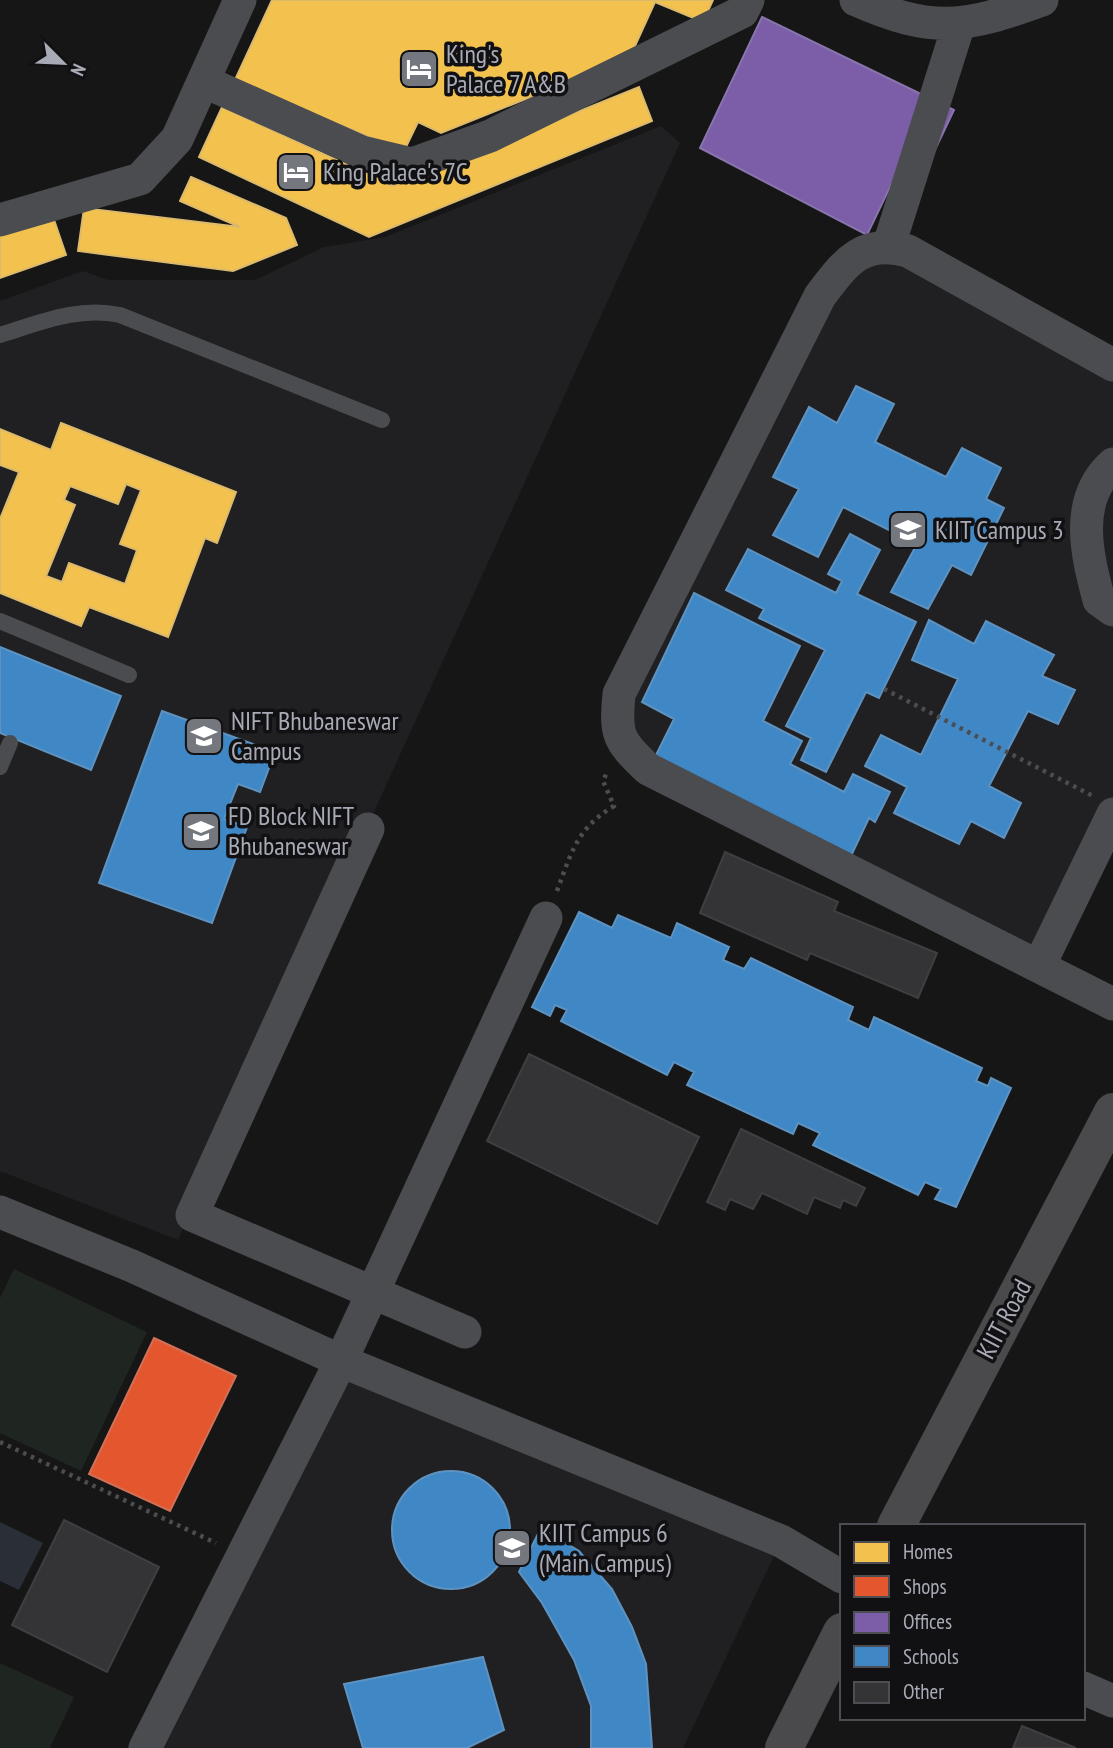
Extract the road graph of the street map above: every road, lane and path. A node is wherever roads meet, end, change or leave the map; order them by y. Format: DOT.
graph roads {
  1 [pos="240,0"];
  2 [pos="748,0"];
  3 [pos="856,0"];
  4 [pos="1042,0"];
  5 [pos="959,24"];
  6 [pos="205,82"];
  7 [pos="0,220"];
  8 [pos="889,246"];
  9 [pos="0,335"];
  10 [pos="1113,365"];
  11 [pos="382,420"];
  12 [pos="1113,464"];
  13 [pos="1113,610"];
  14 [pos="0,621"];
  15 [pos="129,675"];
  16 [pos="884,689"];
  17 [pos="10,743"];
  18 [pos="621,743"];
  19 [pos="0,767"];
  20 [pos="1107,807"];
  21 [pos="368,829"];
  22 [pos="546,918"];
  23 [pos="1039,966"];
  24 [pos="1113,1004"];
  25 [pos="1113,1112"];
  26 [pos="0,1212"];
  27 [pos="372,1294"];
  28 [pos="465,1332"];
  29 [pos="341,1361"];
  30 [pos="0,1442"];
  31 [pos="897,1524"];
  32 [pos="243,1555"];
  33 [pos="840,1576"];
  34 [pos="840,1636"];
  35 [pos="1085,1689"];
  36 [pos="1113,1701"];
  37 [pos="145,1748"];
  38 [pos="784,1748"];
  1 -- 6 [label="street"];
  2 -- 6 [label="street"];
  3 -- 5 [label="street"];
  4 -- 5 [label="street"];
  5 -- 8 [label="street"];
  6 -- 7 [label="street"];
  8 -- 10 [label="street"];
  8 -- 18 [label="street"];
  9 -- 11 [label="lane"];
  12 -- 13 [label="street"];
  14 -- 15 [label="lane"];
  16 -- 20 [label="path"];
  17 -- 19 [label="lane"];
  18 -- 22 [label="path"];
  18 -- 23 [label="street"];
  20 -- 23 [label="street"];
  21 -- 27 [label="street"];
  22 -- 27 [label="street"];
  23 -- 24 [label="street"];
  25 -- 31 [label="main road, KIIT Road"];
  26 -- 29 [label="street"];
  27 -- 28 [label="street"];
  27 -- 29 [label="street"];
  29 -- 32 [label="street"];
  29 -- 33 [label="street"];
  30 -- 32 [label="path"];
  32 -- 37 [label="street"];
  34 -- 38 [label="main road"];
  35 -- 36 [label="street"];
}
